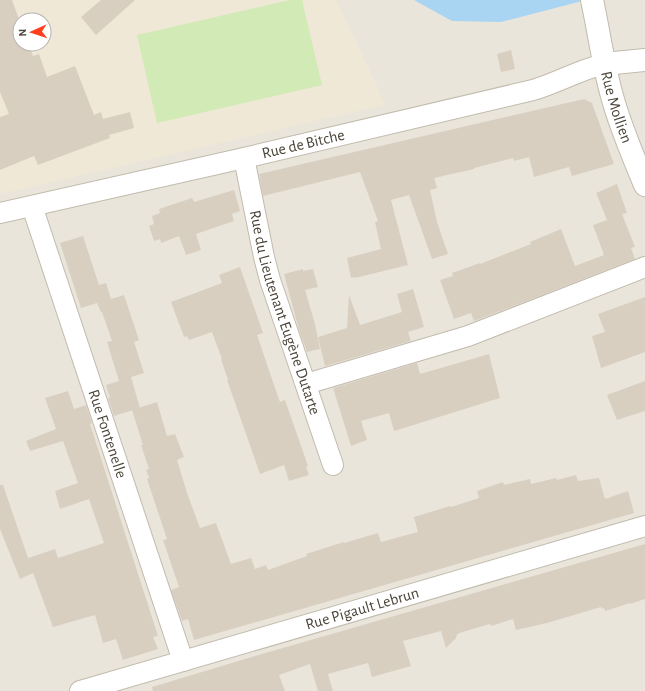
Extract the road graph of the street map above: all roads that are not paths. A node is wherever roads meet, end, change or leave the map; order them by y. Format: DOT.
graph roads {
  1 [pos="592,0"];
  2 [pos="645,60"];
  3 [pos="604,64"];
  4 [pos="244,158"];
  5 [pos="645,185"];
  6 [pos="32,206"];
  7 [pos="0,213"];
  8 [pos="645,267"];
  9 [pos="306,384"];
  10 [pos="333,465"];
  11 [pos="645,526"];
  12 [pos="184,661"];
  13 [pos="80,691"];
  1 -- 3 [label="street, Rue Mollien"];
  2 -- 3 [label="street"];
  3 -- 4 [label="street, Rue de Bitche"];
  3 -- 5 [label="street, Rue Mollien"];
  4 -- 6 [label="street, Rue de Bitche"];
  4 -- 9 [label="street, Rue du Lieutenant Eugène Dutarte"];
  6 -- 7 [label="street, Rue de Bitche"];
  6 -- 12 [label="street, Rue Fontenelle"];
  8 -- 9 [label="street"];
  9 -- 10 [label="street, Rue du Lieutenant Eugène Dutarte"];
  11 -- 12 [label="street, Rue Pigault Lebrun"];
  12 -- 13 [label="street, Rue Pigault Lebrun"];
}
